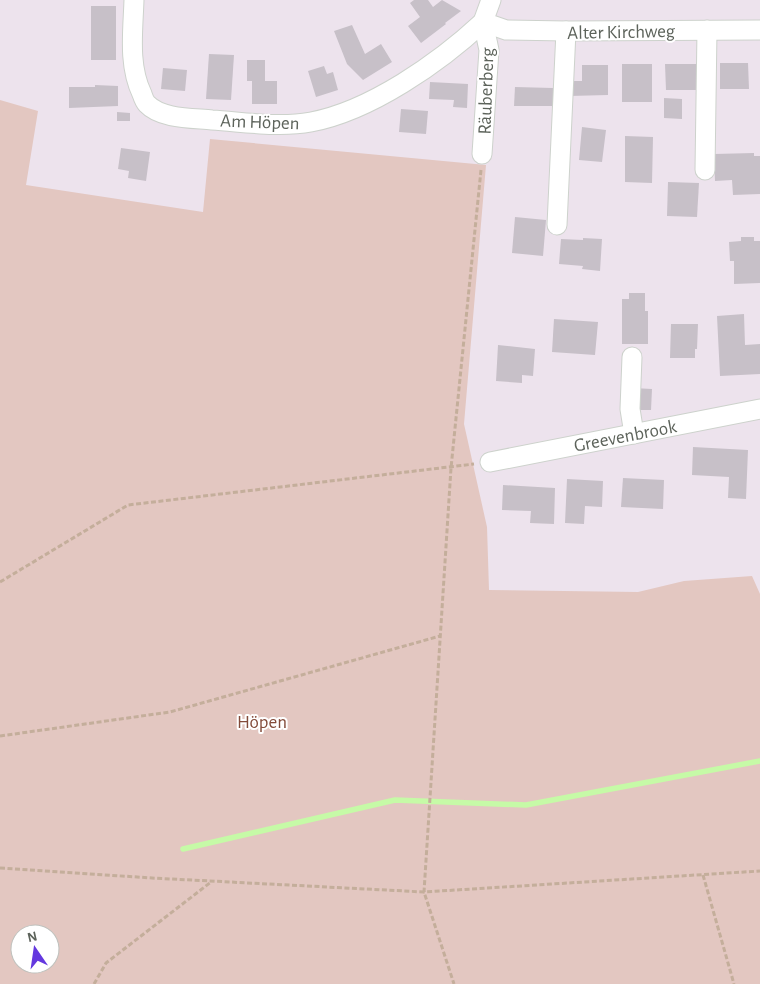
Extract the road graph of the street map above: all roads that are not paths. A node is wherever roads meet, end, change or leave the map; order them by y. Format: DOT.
graph roads {
  1 [pos="134,0"];
  2 [pos="491,0"];
  3 [pos="483,22"];
  4 [pos="707,30"];
  5 [pos="760,30"];
  6 [pos="566,32"];
  7 [pos="482,154"];
  8 [pos="705,170"];
  9 [pos="557,225"];
  10 [pos="632,357"];
  11 [pos="760,409"];
  12 [pos="634,434"];
  13 [pos="490,462"];
  1 -- 3 [label="street, Am Höpen"];
  2 -- 3 [label="street, Räuberberg"];
  3 -- 6 [label="street, Alter Kirchweg"];
  3 -- 7 [label="street, Räuberberg"];
  4 -- 5 [label="street, Alter Kirchweg"];
  4 -- 6 [label="street, Alter Kirchweg"];
  4 -- 8 [label="street"];
  6 -- 9 [label="street"];
  10 -- 12 [label="street"];
  11 -- 12 [label="street, Greevenbrook"];
  12 -- 13 [label="street, Greevenbrook"];
}
